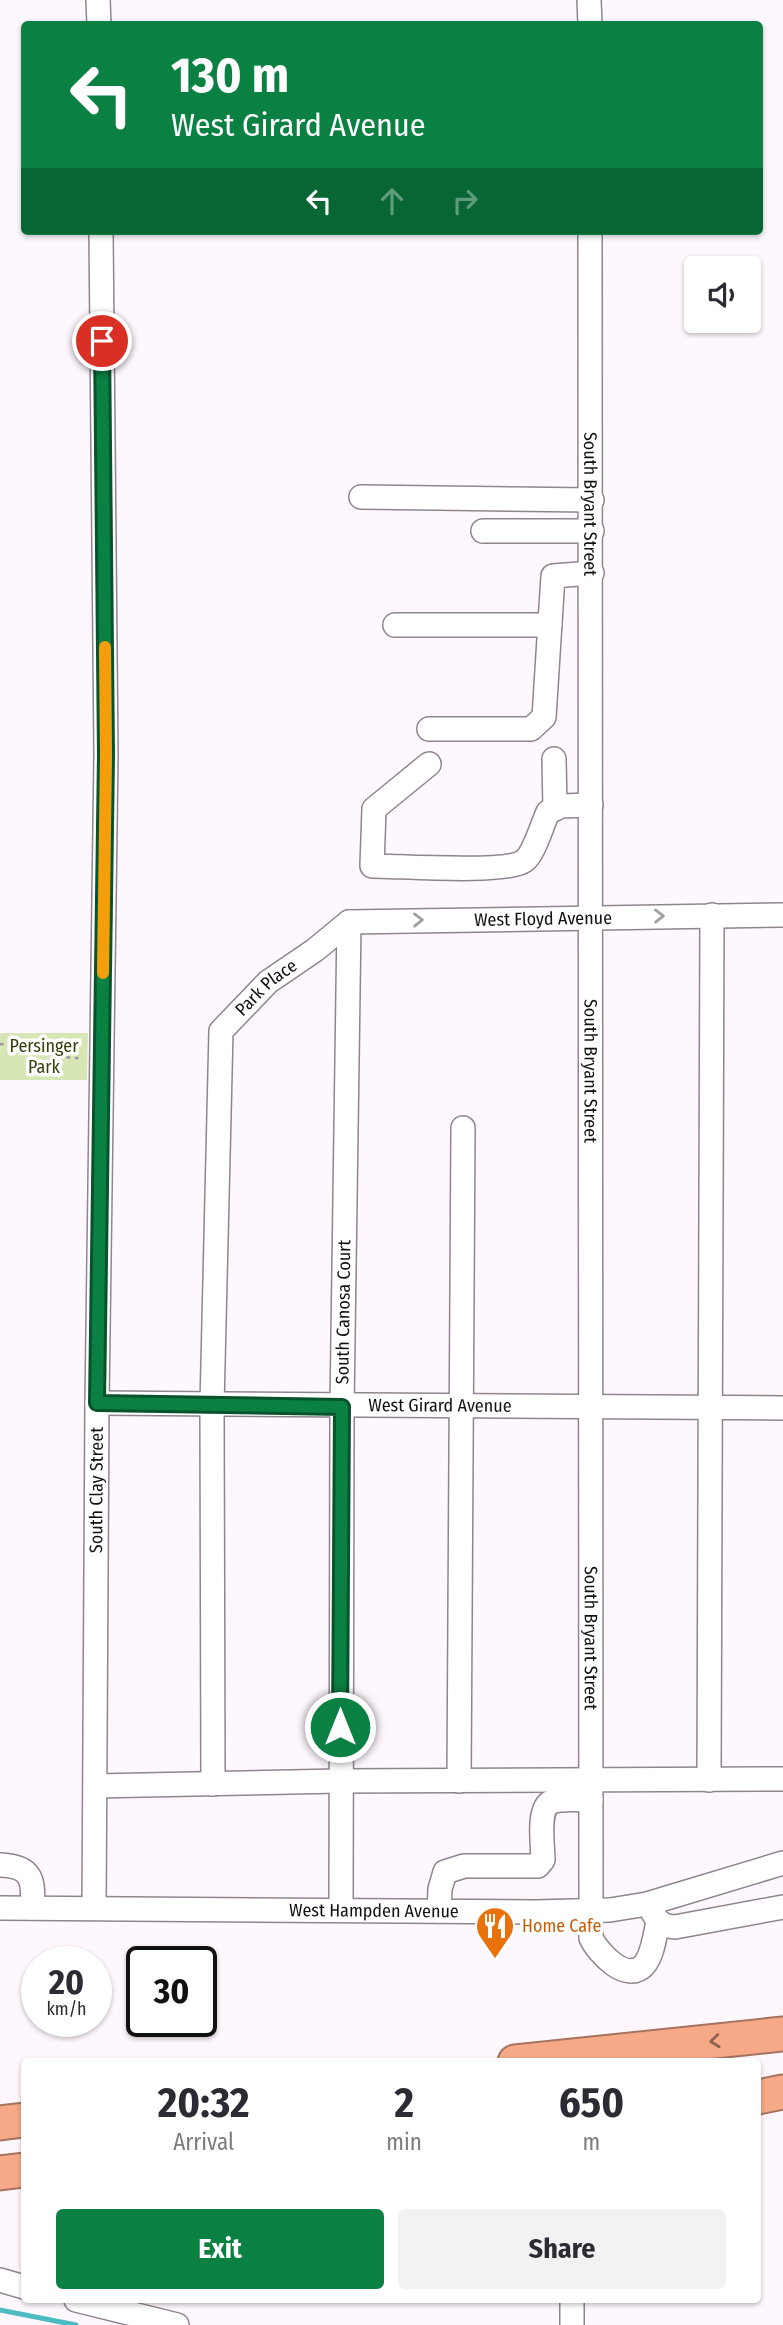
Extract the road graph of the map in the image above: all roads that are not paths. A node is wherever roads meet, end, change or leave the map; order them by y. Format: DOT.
graph roads {
  1 [pos="98,0"];
  2 [pos="589,0"];
  3 [pos="99,21"];
  4 [pos="590,21"];
  5 [pos="101,235"];
  6 [pos="590,235"];
  7 [pos="361,497"];
  8 [pos="592,500"];
  9 [pos="483,531"];
  10 [pos="592,531"];
  11 [pos="592,573"];
  12 [pos="395,625"];
  13 [pos="550,625"];
  14 [pos="429,729"];
  15 [pos="554,759"];
  16 [pos="429,764"];
  17 [pos="591,805"];
  18 [pos="555,809"];
  19 [pos="712,915"];
  20 [pos="783,915"];
  21 [pos="591,916"];
  22 [pos="349,922"];
  23 [pos="463,1128"];
  24 [pos="97,1403"];
  25 [pos="212,1405"];
  26 [pos="591,1405"];
  27 [pos="462,1406"];
  28 [pos="342,1407"];
  29 [pos="711,1407"];
  30 [pos="783,1408"];
  31 [pos="783,1779"];
  32 [pos="709,1780"];
  33 [pos="339,1781"];
  34 [pos="459,1782"];
  35 [pos="213,1784"];
  36 [pos="95,1786"];
  37 [pos="590,1790"];
  38 [pos="559,1791"];
  39 [pos="783,1863"];
  40 [pos="0,1865"];
  41 [pos="724,1881"];
  42 [pos="783,1907"];
  43 [pos="0,1908"];
  44 [pos="32,1908"];
  45 [pos="94,1908"];
  46 [pos="341,1910"];
  47 [pos="439,1911"];
  48 [pos="590,1911"];
  49 [pos="654,1912"];
  50 [pos="736,1916"];
  51 [pos="783,2034"];
  52 [pos="553,2058"];
  53 [pos="783,2086"];
  54 [pos="761,2089"];
  55 [pos="783,2092"];
  56 [pos="761,2096"];
  57 [pos="21,2120"];
  58 [pos="0,2123"];
  59 [pos="21,2170"];
  60 [pos="0,2173"];
  61 [pos="0,2280"];
  62 [pos="21,2286"];
  63 [pos="88,2303"];
  64 [pos="572,2303"];
  65 [pos="177,2325"];
  66 [pos="572,2325"];
  1 -- 3 [label="street"];
  2 -- 4 [label="street"];
  5 -- 24 [label="street, South Clay Street"];
  6 -- 8 [label="street, South Bryant Street"];
  7 -- 8 [label="street"];
  8 -- 10 [label="street, South Bryant Street"];
  9 -- 10 [label="street"];
  10 -- 11 [label="street, South Bryant Street"];
  11 -- 13 [label="street"];
  11 -- 17 [label="street, South Bryant Street"];
  12 -- 13 [label="street"];
  13 -- 14 [label="street"];
  15 -- 18 [label="street"];
  16 -- 18 [label="street"];
  17 -- 18 [label="street"];
  17 -- 21 [label="street, South Bryant Street"];
  19 -- 20 [label="street, West Floyd Avenue"];
  21 -- 19 [label="street, West Floyd Avenue, one-way"];
  19 -- 29 [label="street"];
  22 -- 21 [label="street, West Floyd Avenue, one-way"];
  21 -- 26 [label="street, South Bryant Street"];
  22 -- 25 [label="street, Park Place"];
  22 -- 28 [label="street, South Canosa Court"];
  23 -- 27 [label="street"];
  24 -- 25 [label="street, West Girard Avenue"];
  24 -- 36 [label="street, South Clay Street"];
  25 -- 28 [label="street, West Girard Avenue"];
  25 -- 35 [label="street"];
  26 -- 27 [label="street, West Girard Avenue"];
  26 -- 29 [label="street, West Girard Avenue"];
  26 -- 37 [label="street, South Bryant Street"];
  27 -- 28 [label="street, West Girard Avenue"];
  27 -- 34 [label="street"];
  28 -- 33 [label="street, South Canosa Court"];
  29 -- 30 [label="street, West Girard Avenue"];
  29 -- 32 [label="street"];
  31 -- 32 [label="street"];
  32 -- 37 [label="street"];
  33 -- 34 [label="street"];
  33 -- 35 [label="street"];
  33 -- 46 [label="street, South Canosa Court"];
  34 -- 38 [label="street"];
  35 -- 36 [label="street"];
  36 -- 45 [label="street, South Clay Street"];
  37 -- 38 [label="street"];
  37 -- 48 [label="street, South Bryant Street"];
  38 -- 47 [label="street"];
  39 -- 41 [label="street, West Hampden Avenue"];
  40 -- 44 [label="street"];
  41 -- 49 [label="street, West Hampden Avenue"];
  41 -- 50 [label="street"];
  42 -- 50 [label="street"];
  43 -- 44 [label="street, West Hampden Avenue"];
  44 -- 45 [label="street, West Hampden Avenue"];
  45 -- 46 [label="street, West Hampden Avenue"];
  46 -- 47 [label="street, West Hampden Avenue"];
  47 -- 48 [label="street, West Hampden Avenue"];
  48 -- 49 [label="street, West Hampden Avenue"];
  48 -- 49 [label="street, South Bryant Street"];
  49 -- 50 [label="street"];
  51 -- 52 [label="highway, one-way"];
  53 -- 54 [label="highway"];
  55 -- 56 [label="highway"];
  57 -- 58 [label="highway"];
  59 -- 60 [label="highway"];
  61 -- 62 [label="street"];
  63 -- 65 [label="street"];
  64 -- 66 [label="street"];
}
